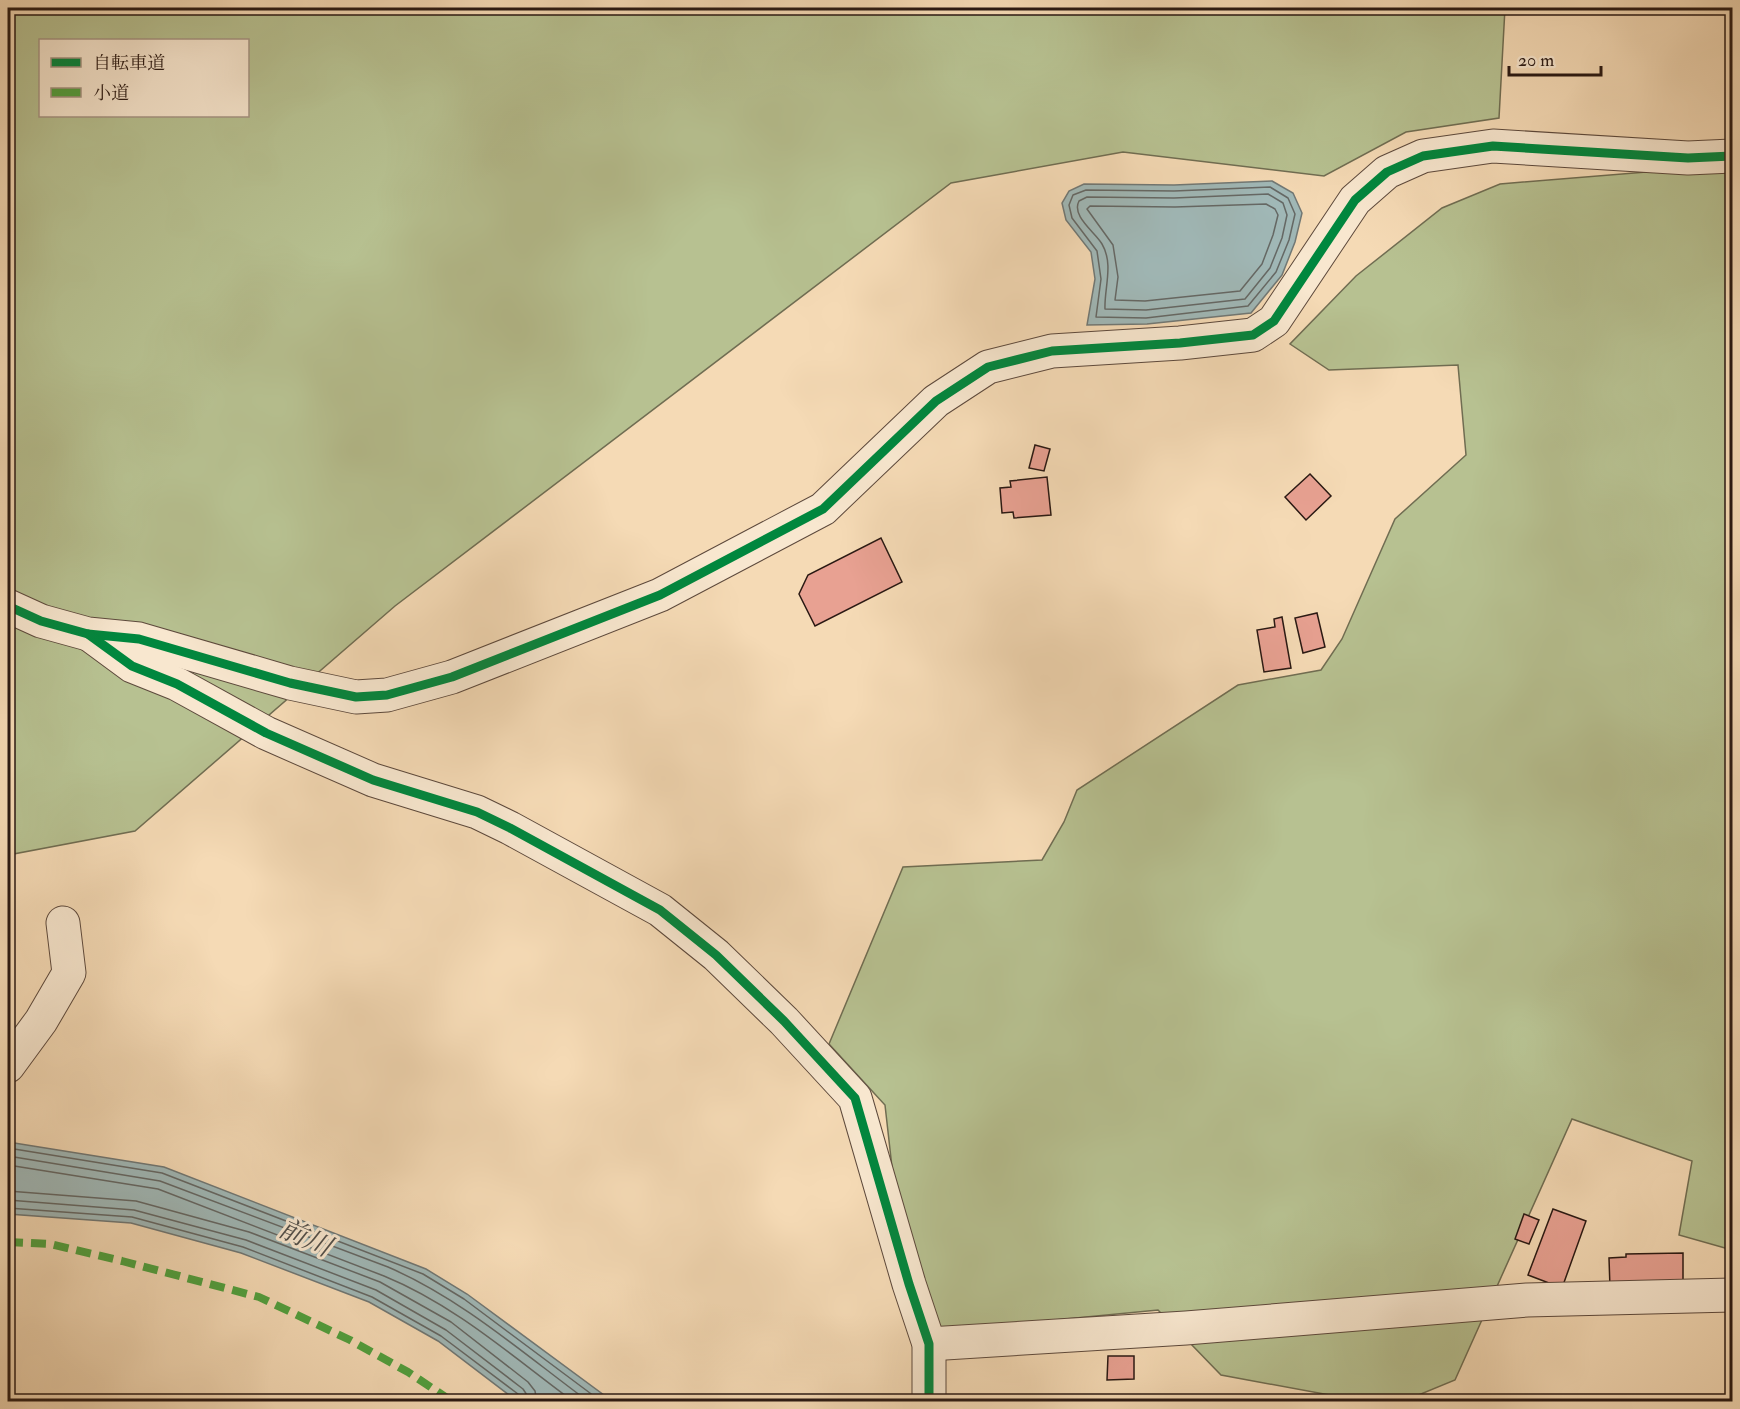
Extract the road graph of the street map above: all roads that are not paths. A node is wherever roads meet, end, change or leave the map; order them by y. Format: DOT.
graph roads {
  1 [pos="1732,156"];
  2 [pos="8,606"];
  3 [pos="88,634"];
  4 [pos="63,923"];
  5 [pos="8,1066"];
  6 [pos="1732,1295"];
  7 [pos="929,1344"];
  8 [pos="929,1401"];
  1 -- 3 [label="street"];
  2 -- 3 [label="street"];
  3 -- 7 [label="street"];
  4 -- 5 [label="street"];
  6 -- 7 [label="street"];
  7 -- 8 [label="street"];
}
